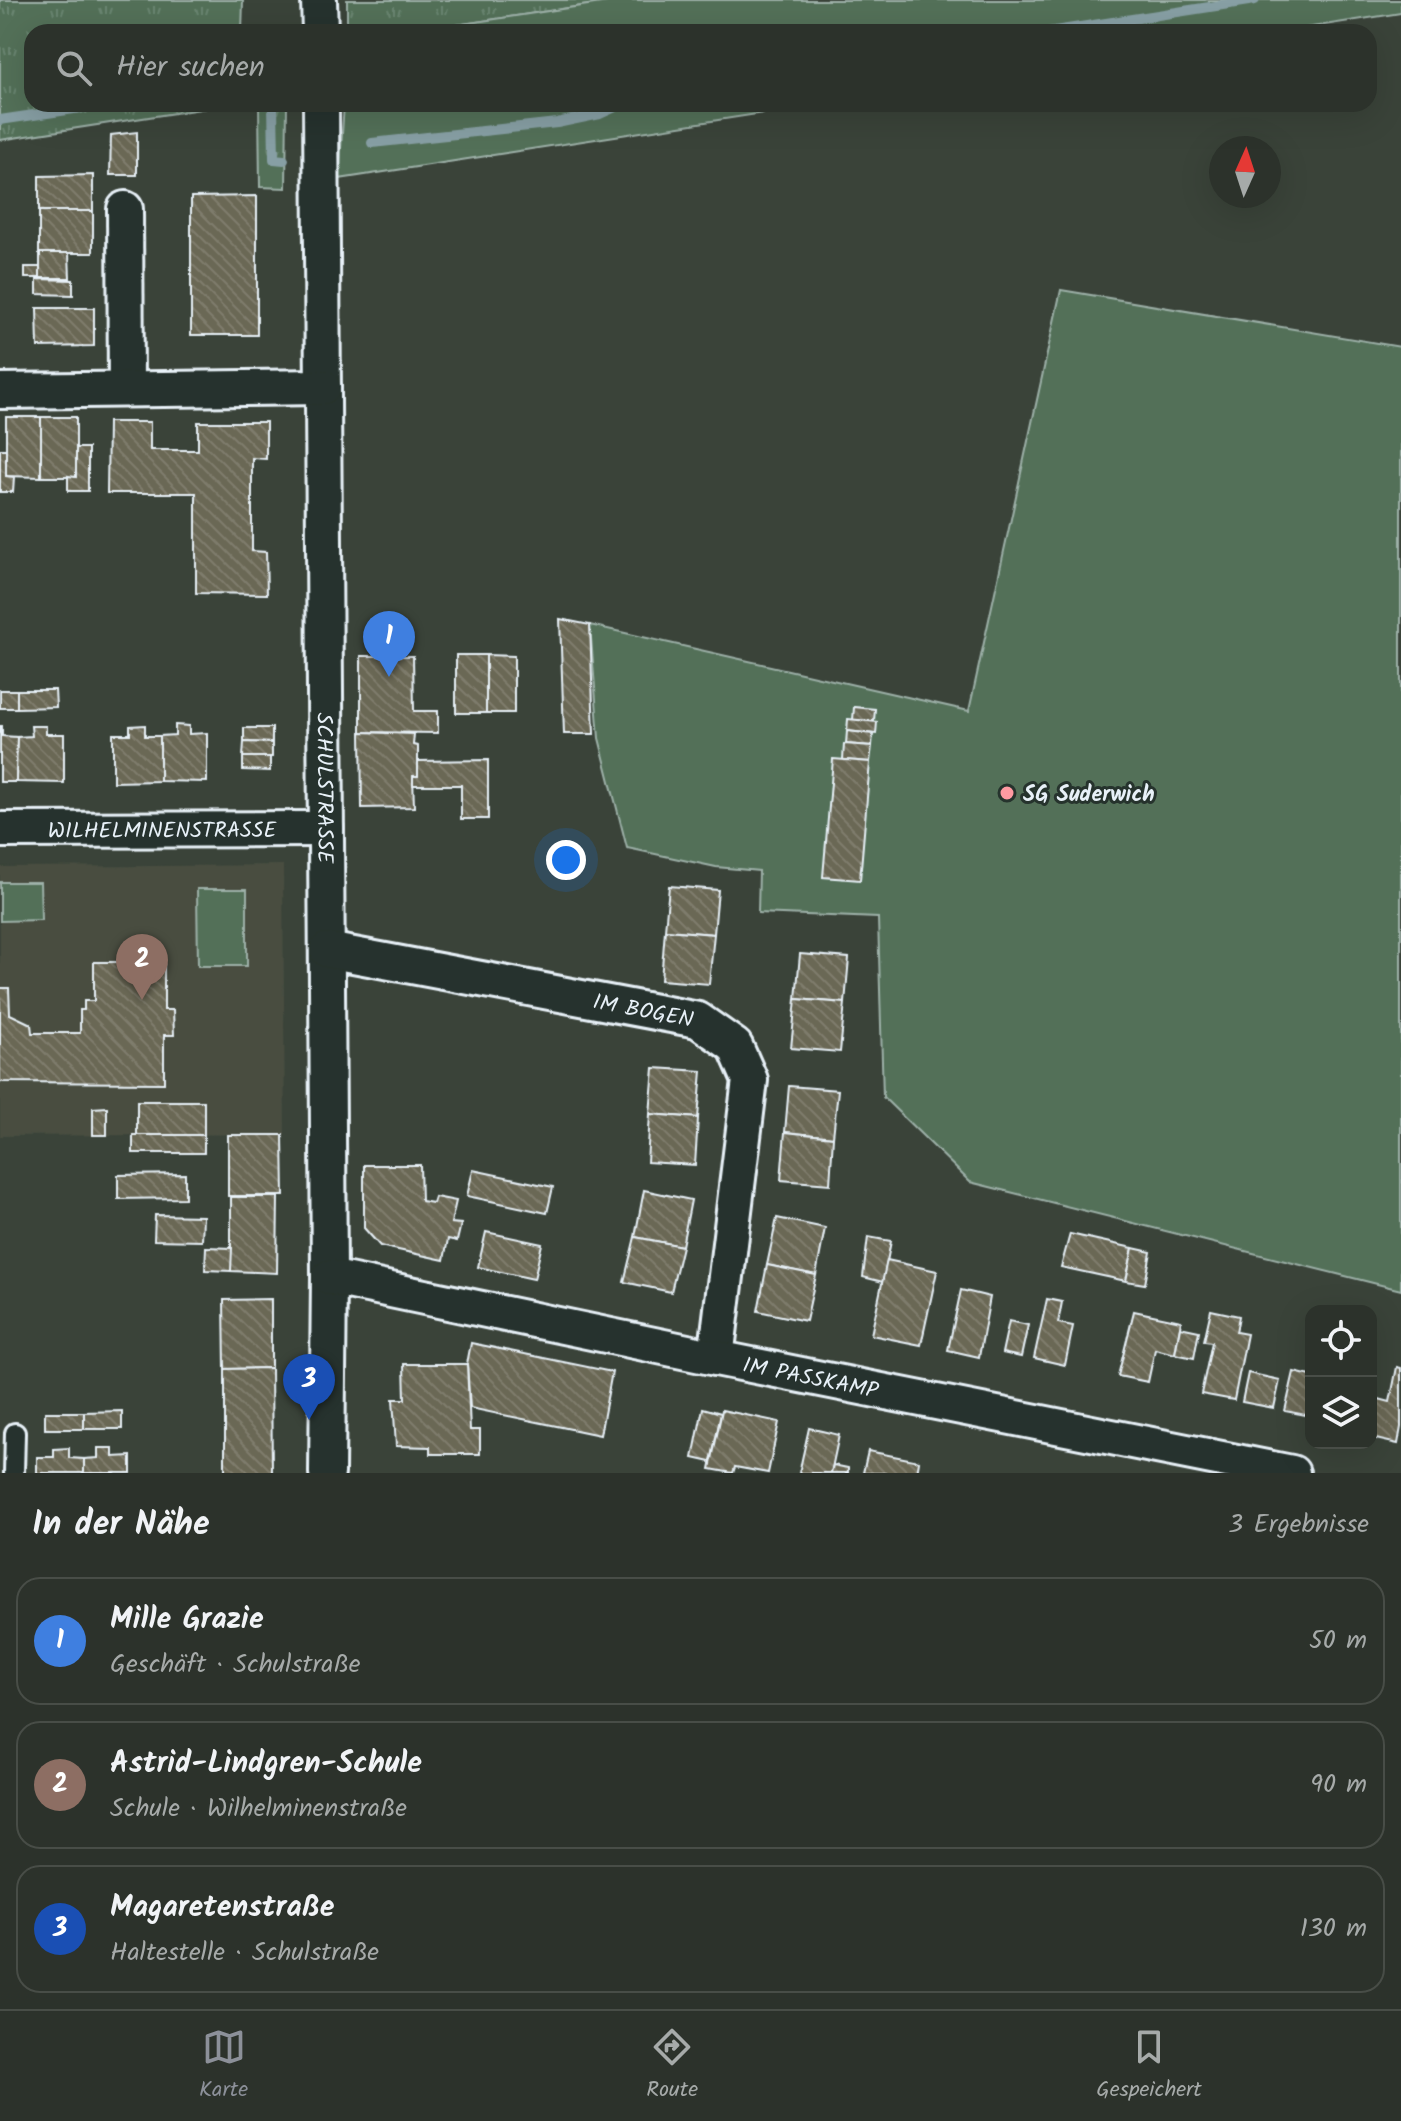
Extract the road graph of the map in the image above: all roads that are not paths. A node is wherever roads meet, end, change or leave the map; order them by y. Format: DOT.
graph roads {
  1 [pos="319,0"];
  2 [pos="320,24"];
  3 [pos="321,112"];
  4 [pos="125,209"];
  5 [pos="323,387"];
  6 [pos="126,389"];
  7 [pos="0,391"];
  8 [pos="326,829"];
  9 [pos="0,830"];
  10 [pos="327,950"];
  11 [pos="329,1277"];
  12 [pos="716,1358"];
  13 [pos="15,1433"];
  14 [pos="14,1473"];
  15 [pos="327,1473"];
  16 [pos="1292,1473"];
  1 -- 2 [label="street"];
  3 -- 5 [label="street, SCHULSTRASSE"];
  4 -- 6 [label="street"];
  5 -- 6 [label="street"];
  5 -- 8 [label="street, SCHULSTRASSE"];
  6 -- 7 [label="street"];
  8 -- 9 [label="street, WILHELMINENSTRASSE"];
  8 -- 10 [label="street, SCHULSTRASSE"];
  10 -- 11 [label="street, SCHULSTRASSE"];
  10 -- 12 [label="street, IM BOGEN"];
  11 -- 12 [label="street, IM PASSKAMP"];
  11 -- 15 [label="street, SCHULSTRASSE"];
  12 -- 16 [label="street, IM PASSKAMP"];
  13 -- 14 [label="lane"];
}
